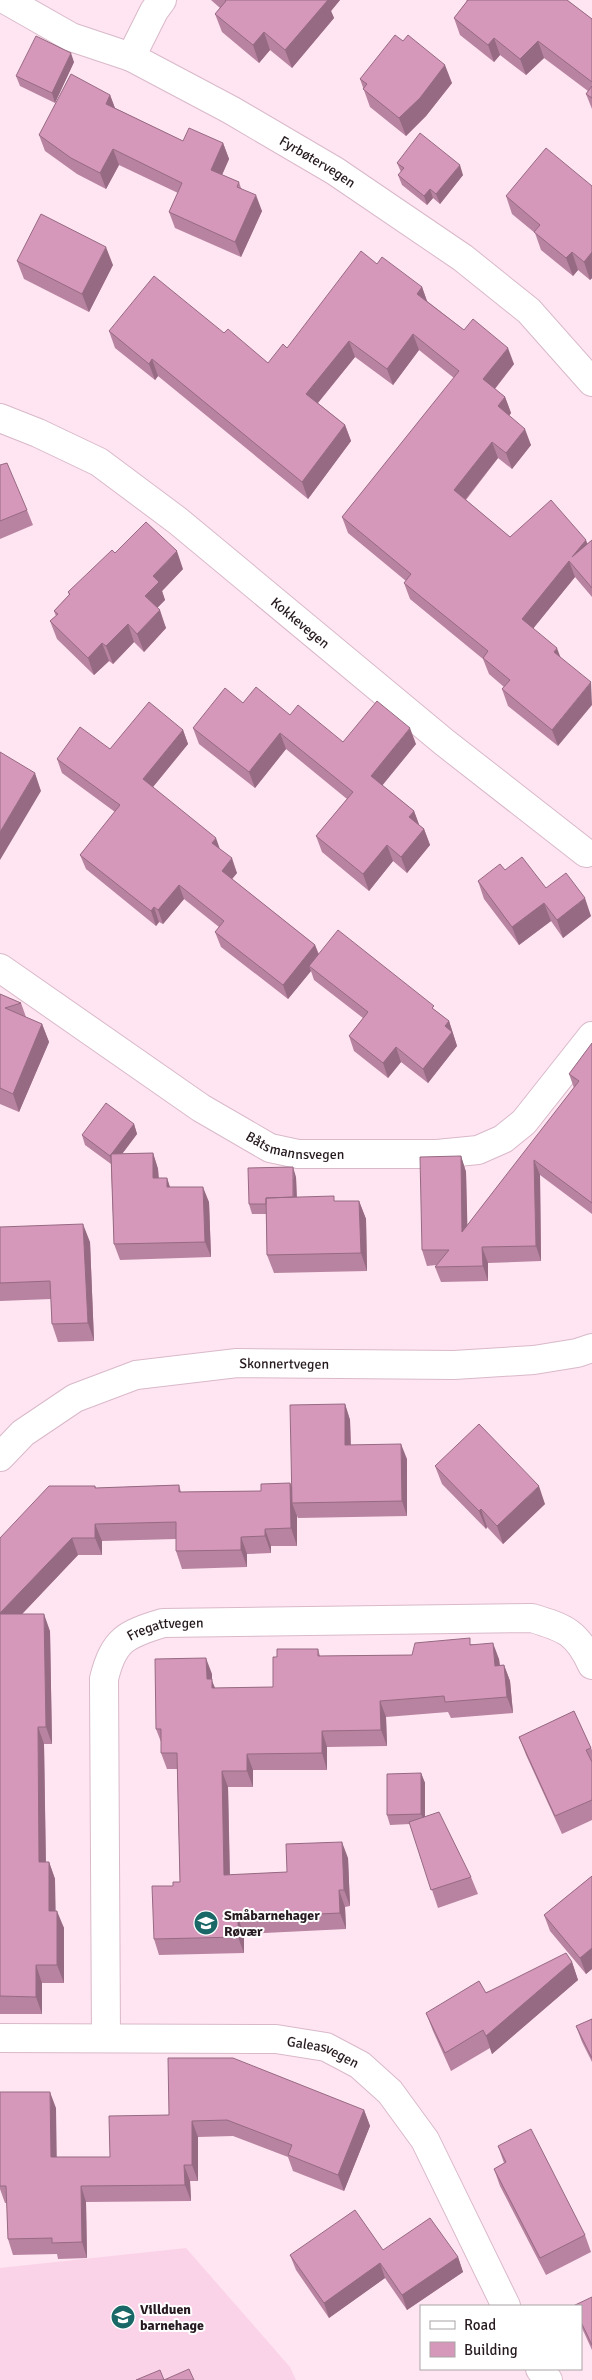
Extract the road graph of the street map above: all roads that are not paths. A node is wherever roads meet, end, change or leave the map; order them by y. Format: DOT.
graph roads {
  1 [pos="6,0"];
  2 [pos="162,0"];
  3 [pos="131,57"];
  4 [pos="592,382"];
  5 [pos="0,418"];
  6 [pos="590,853"];
  7 [pos="0,968"];
  8 [pos="592,1036"];
  9 [pos="592,1348"];
  10 [pos="0,1456"];
  11 [pos="592,1665"];
  12 [pos="0,2038"];
  13 [pos="106,2038"];
  14 [pos="506,2305"];
  1 -- 3 [label="street, Fyrbøtervegen"];
  2 -- 3 [label="street"];
  3 -- 4 [label="street, Fyrbøtervegen"];
  5 -- 6 [label="street, Kokkevegen"];
  7 -- 8 [label="street, Båtsmannsvegen"];
  9 -- 10 [label="street, Skonnertvegen"];
  11 -- 13 [label="street, Fregattvegen"];
  12 -- 13 [label="street, Galeasvegen"];
  13 -- 14 [label="street, Galeasvegen"];
}
